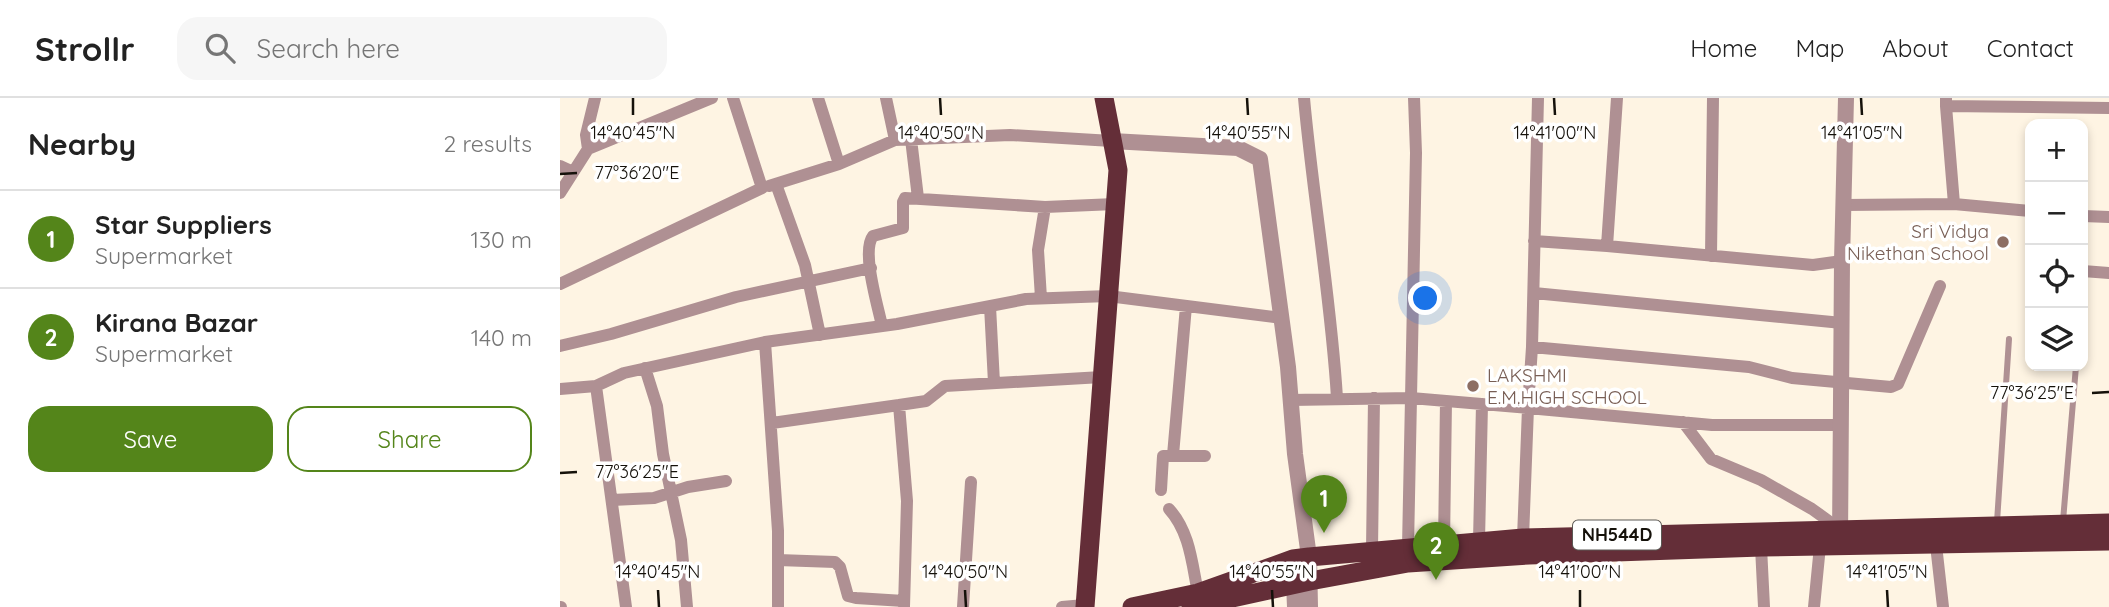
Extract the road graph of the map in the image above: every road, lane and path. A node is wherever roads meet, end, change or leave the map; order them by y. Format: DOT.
graph roads {
  1 [pos="595,98"];
  2 [pos="712,98"];
  3 [pos="733,98"];
  4 [pos="818,98"];
  5 [pos="886,98"];
  6 [pos="1104,98"];
  7 [pos="1304,98"];
  8 [pos="1413,98"];
  9 [pos="1538,98"];
  10 [pos="1617,98"];
  11 [pos="1713,98"];
  12 [pos="1846,98"];
  13 [pos="1946,102"];
  14 [pos="2109,108"];
  15 [pos="911,139"];
  16 [pos="895,140"];
  17 [pos="1112,141"];
  18 [pos="587,149"];
  19 [pos="839,164"];
  20 [pos="560,166"];
  21 [pos="573,172"];
  22 [pos="776,184"];
  23 [pos="762,188"];
  24 [pos="560,193"];
  25 [pos="918,198"];
  26 [pos="1115,204"];
  27 [pos="1954,204"];
  28 [pos="1844,205"];
  29 [pos="1045,207"];
  30 [pos="2025,211"];
  31 [pos="2088,216"];
  32 [pos="2109,217"];
  33 [pos="1534,241"];
  34 [pos="1607,247"];
  35 [pos="1711,256"];
  36 [pos="1842,261"];
  37 [pos="871,268"];
  38 [pos="2088,271"];
  39 [pos="2109,273"];
  40 [pos="808,281"];
  41 [pos="560,284"];
  42 [pos="1940,286"];
  43 [pos="1534,293"];
  44 [pos="1108,296"];
  45 [pos="1041,298"];
  46 [pos="990,306"];
  47 [pos="1186,306"];
  48 [pos="1282,318"];
  49 [pos="1842,324"];
  50 [pos="882,326"];
  51 [pos="820,335"];
  52 [pos="2009,339"];
  53 [pos="765,342"];
  54 [pos="560,346"];
  55 [pos="1532,347"];
  56 [pos="645,368"];
  57 [pos="2075,371"];
  58 [pos="1102,377"];
  59 [pos="995,383"];
  60 [pos="1842,384"];
  61 [pos="596,386"];
  62 [pos="560,388"];
  63 [pos="1337,398"];
  64 [pos="1374,398"];
  65 [pos="1411,398"];
  66 [pos="1291,400"];
  67 [pos="1447,401"];
  68 [pos="1482,404"];
  69 [pos="899,405"];
  70 [pos="1528,408"];
  71 [pos="1683,422"];
  72 [pos="772,423"];
  73 [pos="1842,425"];
  74 [pos="1173,455"];
  75 [pos="1205,456"];
  76 [pos="726,481"];
  77 [pos="971,482"];
  78 [pos="1161,490"];
  79 [pos="670,493"];
  80 [pos="612,500"];
  81 [pos="1169,509"];
  82 [pos="2109,523"];
  83 [pos="1997,527"];
  84 [pos="2053,531"];
  85 [pos="1523,538"];
  86 [pos="1840,538"];
  87 [pos="1479,541"];
  88 [pos="2109,541"];
  89 [pos="1444,544"];
  90 [pos="1936,545"];
  91 [pos="1820,546"];
  92 [pos="1408,547"];
  93 [pos="1762,547"];
  94 [pos="1372,550"];
  95 [pos="1301,558"];
  96 [pos="778,560"];
  97 [pos="1302,582"];
  98 [pos="1194,600"];
  99 [pos="904,604"];
  100 [pos="1085,606"];
  101 [pos="625,607"];
  102 [pos="687,607"];
  103 [pos="778,607"];
  104 [pos="963,607"];
  105 [pos="1062,607"];
  106 [pos="1132,607"];
  107 [pos="1295,607"];
  108 [pos="1310,607"];
  109 [pos="1764,607"];
  110 [pos="1814,607"];
  111 [pos="1943,607"];
  1 -- 18 [label="street"];
  2 -- 18 [label="street"];
  3 -- 23 [label="street"];
  4 -- 19 [label="street"];
  5 -- 16 [label="street"];
  6 -- 17 [label="highway"];
  7 -- 63 [label="street"];
  8 -- 65 [label="street"];
  9 -- 33 [label="street"];
  10 -- 34 [label="street"];
  11 -- 35 [label="street"];
  12 -- 28 [label="street"];
  13 -- 14 [label="street"];
  13 -- 27 [label="street"];
  15 -- 16 [label="street"];
  15 -- 17 [label="street"];
  15 -- 25 [label="street"];
  16 -- 19 [label="street"];
  17 -- 26 [label="highway"];
  17 -- 48 [label="street"];
  18 -- 21 [label="street"];
  19 -- 22 [label="street"];
  20 -- 21 [label="street"];
  21 -- 24 [label="street"];
  22 -- 23 [label="street"];
  22 -- 40 [label="street"];
  23 -- 41 [label="street"];
  25 -- 29 [label="street"];
  25 -- 37 [label="street"];
  26 -- 29 [label="street"];
  26 -- 44 [label="highway"];
  27 -- 28 [label="street"];
  27 -- 30 [label="street"];
  28 -- 36 [label="street"];
  29 -- 45 [label="street"];
  31 -- 32 [label="street"];
  33 -- 34 [label="street"];
  33 -- 43 [label="street"];
  34 -- 35 [label="street"];
  35 -- 36 [label="street"];
  36 -- 49 [label="street"];
  37 -- 40 [label="street"];
  37 -- 50 [label="street"];
  38 -- 39 [label="street"];
  40 -- 51 [label="street"];
  40 -- 54 [label="street"];
  42 -- 60 [label="street"];
  43 -- 49 [label="street"];
  43 -- 55 [label="street"];
  44 -- 45 [label="street"];
  44 -- 47 [label="street"];
  44 -- 58 [label="highway"];
  45 -- 46 [label="street"];
  46 -- 50 [label="street"];
  46 -- 59 [label="street"];
  47 -- 48 [label="street"];
  47 -- 74 [label="street"];
  48 -- 66 [label="street"];
  49 -- 60 [label="street"];
  50 -- 51 [label="street"];
  51 -- 53 [label="street"];
  52 -- 83 [label="lane"];
  53 -- 56 [label="street"];
  53 -- 72 [label="street"];
  55 -- 60 [label="street"];
  55 -- 70 [label="street"];
  56 -- 61 [label="street"];
  56 -- 79 [label="street"];
  57 -- 84 [label="lane"];
  58 -- 59 [label="street"];
  58 -- 100 [label="highway"];
  59 -- 69 [label="street"];
  60 -- 73 [label="street"];
  61 -- 62 [label="street"];
  61 -- 80 [label="street"];
  63 -- 64 [label="street"];
  63 -- 66 [label="street"];
  64 -- 65 [label="street"];
  64 -- 94 [label="street"];
  65 -- 67 [label="street"];
  65 -- 92 [label="street"];
  66 -- 95 [label="street"];
  67 -- 68 [label="street"];
  67 -- 89 [label="street"];
  68 -- 70 [label="street"];
  68 -- 87 [label="street"];
  69 -- 72 [label="street"];
  69 -- 99 [label="street"];
  70 -- 71 [label="street"];
  70 -- 85 [label="street"];
  71 -- 73 [label="street"];
  71 -- 86 [label="street"];
  72 -- 96 [label="street"];
  73 -- 86 [label="street"];
  74 -- 75 [label="street"];
  74 -- 78 [label="street"];
  76 -- 79 [label="street"];
  77 -- 104 [label="street"];
  79 -- 80 [label="street"];
  79 -- 102 [label="street"];
  80 -- 101 [label="street"];
  81 -- 98 [label="street"];
  82 -- 84 [label="highway, NH544D"];
  83 -- 84 [label="highway, NH544D"];
  83 -- 86 [label="highway, NH544D"];
  84 -- 88 [label="highway, NH544D"];
  84 -- 90 [label="highway, NH544D"];
  85 -- 86 [label="highway, NH544D"];
  85 -- 87 [label="highway, NH544D"];
  86 -- 90 [label="highway, NH544D"];
  86 -- 91 [label="highway, NH544D"];
  87 -- 89 [label="highway, NH544D"];
  89 -- 92 [label="highway, NH544D"];
  90 -- 111 [label="street"];
  91 -- 93 [label="highway, NH544D"];
  91 -- 110 [label="street"];
  92 -- 94 [label="highway, NH544D"];
  93 -- 97 [label="highway, NH544D"];
  93 -- 109 [label="street"];
  94 -- 95 [label="highway, NH544D"];
  95 -- 97 [label="street"];
  95 -- 98 [label="highway, NH544D"];
  96 -- 99 [label="street"];
  96 -- 103 [label="street"];
  97 -- 98 [label="highway, NH544D"];
  97 -- 107 [label="street"];
  97 -- 108 [label="street"];
  98 -- 106 [label="highway, NH544D"];
  100 -- 105 [label="street"];
}
